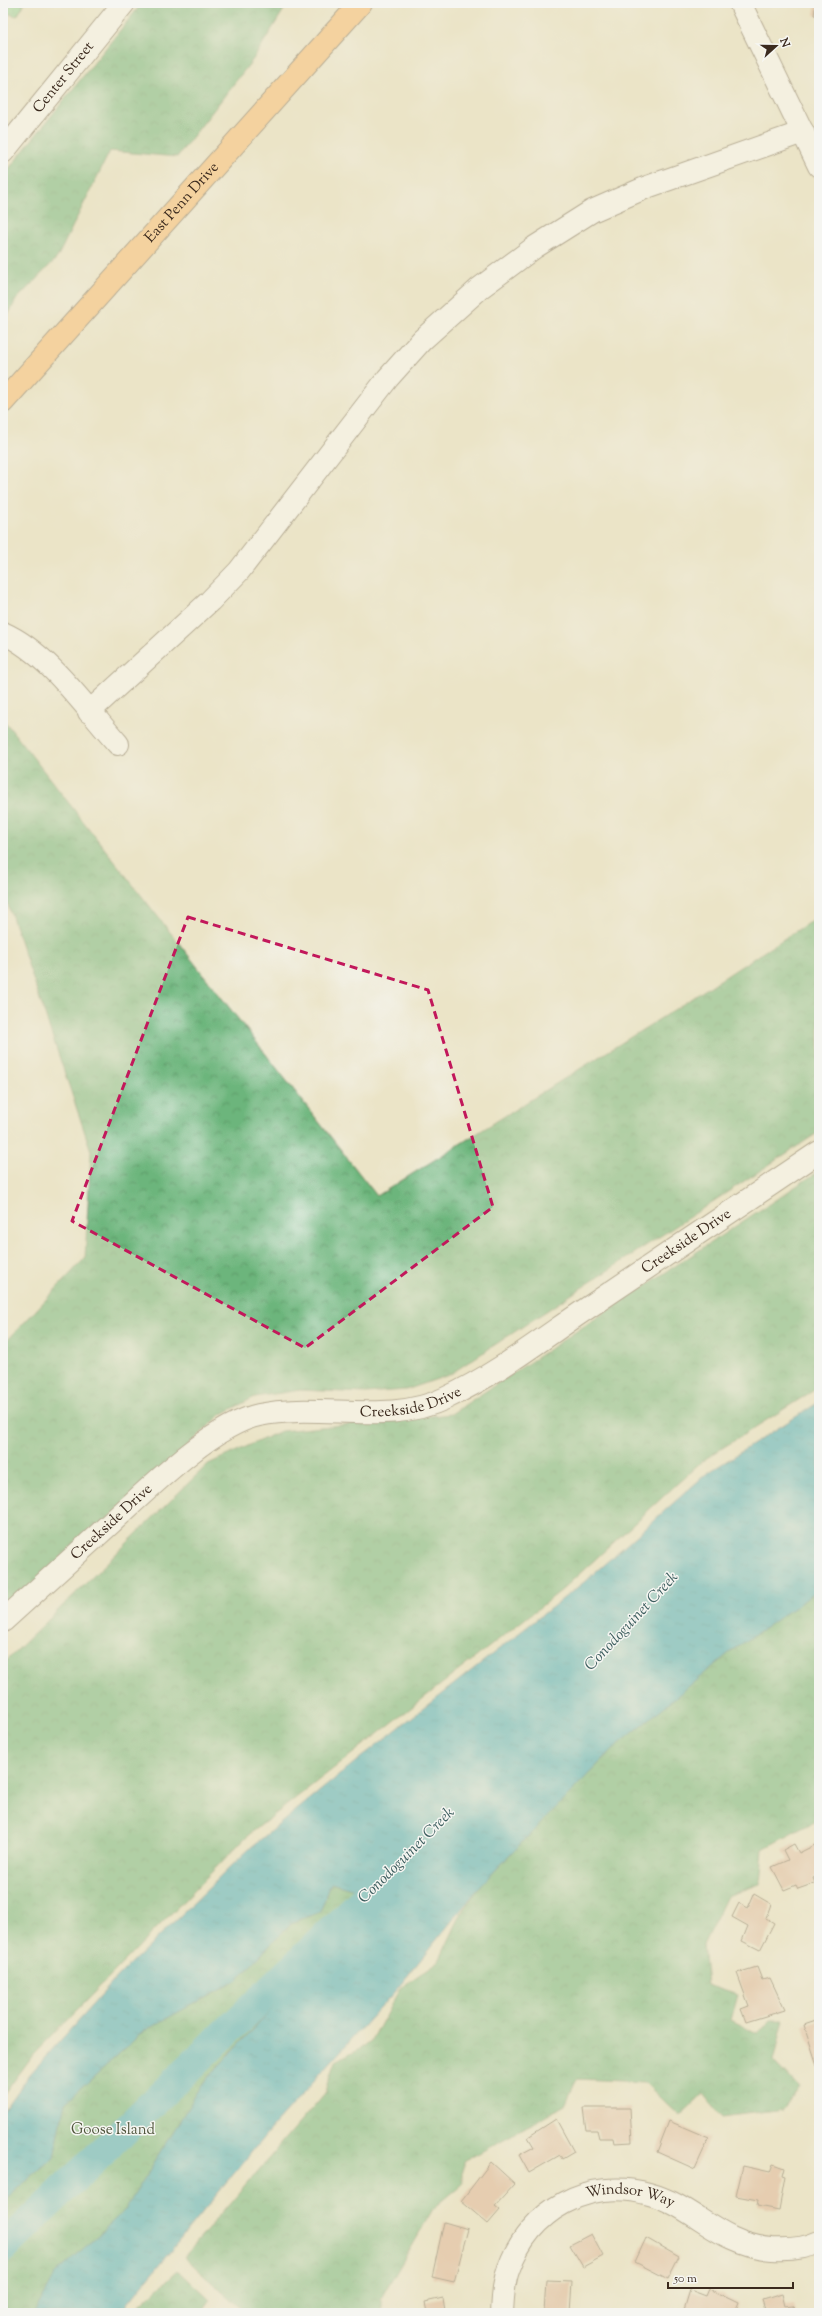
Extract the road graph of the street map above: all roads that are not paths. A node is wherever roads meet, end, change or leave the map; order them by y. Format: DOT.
graph roads {
  1 [pos="124,3"];
  2 [pos="361,3"];
  3 [pos="740,3"];
  4 [pos="802,132"];
  5 [pos="3,152"];
  6 [pos="819,166"];
  7 [pos="3,402"];
  8 [pos="3,633"];
  9 [pos="89,712"];
  10 [pos="118,744"];
  11 [pos="819,1152"];
  12 [pos="3,1621"];
  13 [pos="817,2248"];
  14 [pos="502,2313"];
  1 -- 5 [label="street, Center Street"];
  2 -- 7 [label="main road, East Penn Drive"];
  3 -- 4 [label="street"];
  4 -- 6 [label="street"];
  4 -- 9 [label="street"];
  8 -- 9 [label="street"];
  9 -- 10 [label="street"];
  11 -- 12 [label="street, Creekside Drive"];
  13 -- 14 [label="street, Windsor Way"];
}
